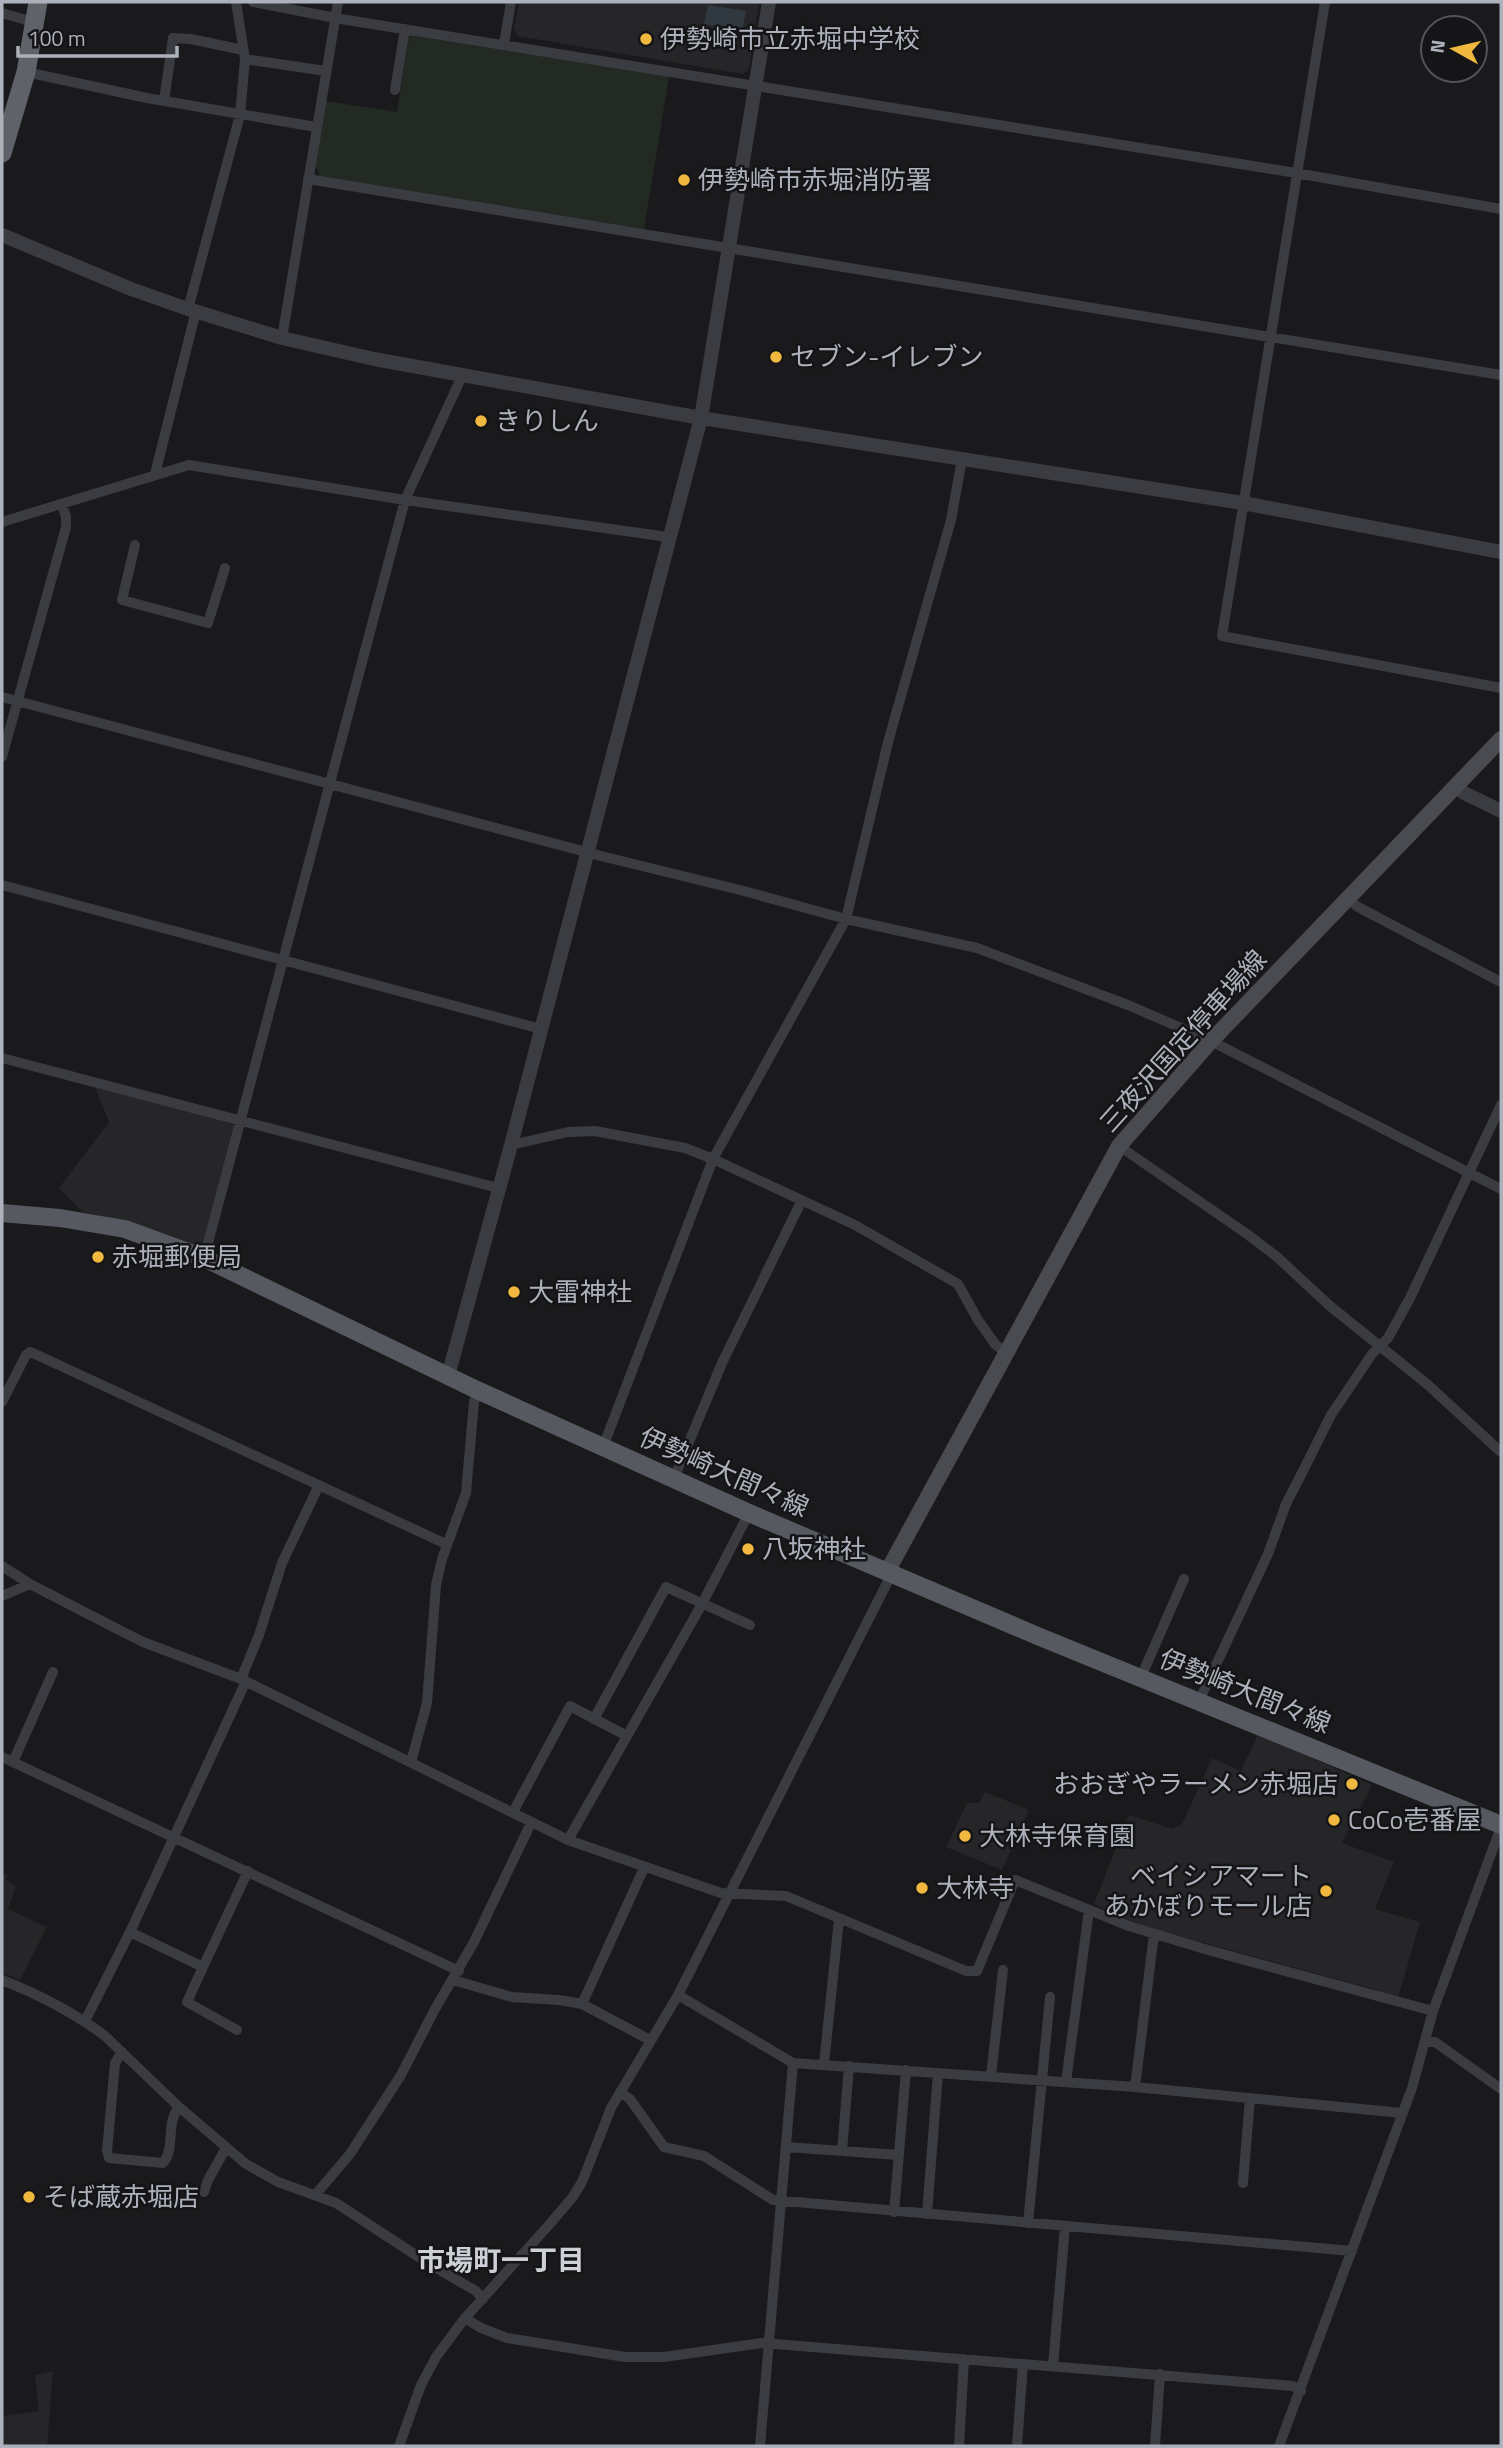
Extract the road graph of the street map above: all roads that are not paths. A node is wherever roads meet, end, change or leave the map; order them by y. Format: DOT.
graph roads {
  1 [pos="38,2"];
  2 [pos="236,2"];
  3 [pos="253,2"];
  4 [pos="338,2"];
  5 [pos="511,2"];
  6 [pos="769,2"];
  7 [pos="1325,2"];
  8 [pos="2,13"];
  9 [pos="335,16"];
  10 [pos="36,23"];
  11 [pos="405,29"];
  12 [pos="504,44"];
  13 [pos="244,54"];
  14 [pos="326,71"];
  15 [pos="26,72"];
  16 [pos="755,85"];
  17 [pos="395,90"];
  18 [pos="164,101"];
  19 [pos="240,115"];
  20 [pos="316,127"];
  21 [pos="2,153"];
  22 [pos="1296,173"];
  23 [pos="308,179"];
  24 [pos="1501,209"];
  25 [pos="2,235"];
  26 [pos="729,248"];
  27 [pos="192,310"];
  28 [pos="1269,336"];
  29 [pos="282,338"];
  30 [pos="1501,375"];
  31 [pos="462,376"];
  32 [pos="701,418"];
  33 [pos="962,459"];
  34 [pos="155,474"];
  35 [pos="405,500"];
  36 [pos="1243,503"];
  37 [pos="62,504"];
  38 [pos="2,522"];
  39 [pos="668,537"];
  40 [pos="135,545"];
  41 [pos="1501,552"];
  42 [pos="225,568"];
  43 [pos="1501,688"];
  44 [pos="2,697"];
  45 [pos="17,701"];
  46 [pos="1501,739"];
  47 [pos="2,757"];
  48 [pos="330,783"];
  49 [pos="1457,786"];
  50 [pos="1501,811"];
  51 [pos="588,852"];
  52 [pos="2,885"];
  53 [pos="1349,899"];
  54 [pos="846,919"];
  55 [pos="283,961"];
  56 [pos="1501,982"];
  57 [pos="541,1029"];
  58 [pos="1211,1041"];
  59 [pos="2,1058"];
  60 [pos="1501,1105"];
  61 [pos="240,1121"];
  62 [pos="511,1145"];
  63 [pos="1119,1146"];
  64 [pos="713,1159"];
  65 [pos="1468,1172"];
  66 [pos="498,1188"];
  67 [pos="1501,1189"];
  68 [pos="802,1200"];
  69 [pos="2,1213"];
  70 [pos="205,1258"];
  71 [pos="1381,1345"];
  72 [pos="1005,1352"];
  73 [pos="448,1376"];
  74 [pos="477,1391"];
  75 [pos="2,1402"];
  76 [pos="603,1447"];
  77 [pos="1501,1451"];
  78 [pos="674,1478"];
  79 [pos="319,1485"];
  80 [pos="749,1513"];
  81 [pos="446,1544"];
  82 [pos="2,1566"];
  83 [pos="887,1572"];
  84 [pos="1184,1579"];
  85 [pos="30,1584"];
  86 [pos="2,1596"];
  87 [pos="702,1604"];
  88 [pos="750,1625"];
  89 [pos="53,1672"];
  90 [pos="1141,1677"];
  91 [pos="243,1680"];
  92 [pos="1199,1701"];
  93 [pos="594,1719"];
  94 [pos="626,1736"];
  95 [pos="7,1760"];
  96 [pos="411,1762"];
  97 [pos="513,1812"];
  98 [pos="531,1823"];
  99 [pos="1501,1826"];
  100 [pos="174,1838"];
  101 [pos="568,1840"];
  102 [pos="644,1868"];
  103 [pos="248,1871"];
  104 [pos="728,1894"];
  105 [pos="1089,1910"];
  106 [pos="839,1919"];
  107 [pos="130,1933"];
  108 [pos="1154,1934"];
  109 [pos="203,1967"];
  110 [pos="1003,1970"];
  111 [pos="456,1975"];
  112 [pos="2,1980"];
  113 [pos="678,1995"];
  114 [pos="1050,1997"];
  115 [pos="582,2004"];
  116 [pos="1433,2011"];
  117 [pos="85,2021"];
  118 [pos="236,2030"];
  119 [pos="650,2040"];
  120 [pos="1426,2042"];
  121 [pos="122,2052"];
  122 [pos="793,2063"];
  123 [pos="824,2064"];
  124 [pos="849,2066"];
  125 [pos="906,2070"];
  126 [pos="938,2073"];
  127 [pos="991,2076"];
  128 [pos="1042,2080"];
  129 [pos="1066,2082"];
  130 [pos="1135,2087"];
  131 [pos="1501,2089"];
  132 [pos="620,2092"];
  133 [pos="1250,2098"];
  134 [pos="179,2107"];
  135 [pos="1402,2113"];
  136 [pos="786,2147"];
  137 [pos="226,2148"];
  138 [pos="842,2151"];
  139 [pos="899,2155"];
  140 [pos="1243,2183"];
  141 [pos="204,2192"];
  142 [pos="316,2194"];
  143 [pos="781,2202"];
  144 [pos="894,2211"];
  145 [pos="927,2214"];
  146 [pos="1028,2223"];
  147 [pos="1065,2226"];
  148 [pos="1352,2251"];
  149 [pos="483,2299"];
  150 [pos="465,2318"];
  151 [pos="770,2344"];
  152 [pos="964,2359"];
  153 [pos="1023,2364"];
  154 [pos="1053,2366"];
  155 [pos="1160,2374"];
  156 [pos="1301,2391"];
  157 [pos="399,2446"];
  158 [pos="760,2446"];
  159 [pos="959,2446"];
  160 [pos="1017,2446"];
  161 [pos="1155,2446"];
  162 [pos="1279,2446"];
  1 -- 10 [label="highway"];
  2 -- 13 [label="street"];
  3 -- 9 [label="street"];
  4 -- 9 [label="street"];
  5 -- 12 [label="street"];
  6 -- 16 [label="street"];
  7 -- 22 [label="street"];
  8 -- 10 [label="street"];
  9 -- 11 [label="street"];
  9 -- 14 [label="street"];
  10 -- 15 [label="highway"];
  11 -- 12 [label="street"];
  11 -- 17 [label="street"];
  12 -- 16 [label="street"];
  13 -- 14 [label="street"];
  13 -- 18 [label="street"];
  13 -- 19 [label="street"];
  14 -- 20 [label="street"];
  15 -- 18 [label="street"];
  15 -- 21 [label="highway"];
  16 -- 22 [label="street"];
  16 -- 26 [label="street"];
  18 -- 19 [label="street"];
  19 -- 20 [label="street"];
  19 -- 27 [label="street"];
  20 -- 23 [label="street"];
  22 -- 24 [label="street"];
  22 -- 28 [label="street"];
  23 -- 26 [label="street"];
  23 -- 29 [label="street"];
  25 -- 27 [label="street"];
  26 -- 28 [label="street"];
  26 -- 32 [label="street"];
  27 -- 29 [label="street"];
  27 -- 34 [label="street"];
  28 -- 30 [label="street"];
  28 -- 36 [label="street"];
  29 -- 31 [label="street"];
  31 -- 32 [label="street"];
  31 -- 35 [label="street"];
  32 -- 33 [label="street"];
  32 -- 39 [label="street"];
  33 -- 36 [label="street"];
  33 -- 54 [label="street"];
  34 -- 35 [label="street"];
  34 -- 37 [label="street"];
  35 -- 39 [label="street"];
  35 -- 48 [label="street"];
  36 -- 41 [label="street"];
  36 -- 43 [label="street"];
  37 -- 38 [label="street"];
  37 -- 45 [label="street"];
  39 -- 51 [label="street"];
  40 -- 42 [label="street"];
  44 -- 45 [label="street"];
  45 -- 47 [label="street"];
  45 -- 48 [label="street"];
  46 -- 49 [label="main road, 三夜沢国定停車場線"];
  48 -- 51 [label="street"];
  48 -- 55 [label="street"];
  49 -- 50 [label="street"];
  49 -- 53 [label="main road, 三夜沢国定停車場線"];
  51 -- 54 [label="street"];
  51 -- 57 [label="street"];
  52 -- 55 [label="street"];
  53 -- 56 [label="street"];
  53 -- 58 [label="main road, 三夜沢国定停車場線"];
  54 -- 58 [label="street"];
  54 -- 64 [label="street"];
  55 -- 57 [label="street"];
  55 -- 61 [label="street"];
  57 -- 62 [label="street"];
  58 -- 63 [label="main road, 三夜沢国定停車場線"];
  58 -- 65 [label="street"];
  59 -- 61 [label="street"];
  60 -- 65 [label="street"];
  61 -- 66 [label="street"];
  61 -- 70 [label="street"];
  62 -- 64 [label="street"];
  62 -- 66 [label="street"];
  63 -- 71 [label="street"];
  63 -- 72 [label="main road, 三夜沢国定停車場線"];
  64 -- 68 [label="street"];
  64 -- 76 [label="street"];
  65 -- 67 [label="street"];
  65 -- 71 [label="street"];
  66 -- 73 [label="street"];
  68 -- 72 [label="street"];
  68 -- 78 [label="street"];
  69 -- 70 [label="main road, 伊勢崎大間々線"];
  70 -- 73 [label="main road, 伊勢崎大間々線"];
  71 -- 77 [label="street"];
  71 -- 92 [label="street"];
  72 -- 83 [label="main road, 三夜沢国定停車場線"];
  73 -- 74 [label="main road, 伊勢崎大間々線"];
  74 -- 76 [label="main road, 伊勢崎大間々線"];
  74 -- 81 [label="street"];
  75 -- 79 [label="street"];
  76 -- 78 [label="main road, 伊勢崎大間々線"];
  78 -- 80 [label="main road, 伊勢崎大間々線"];
  79 -- 81 [label="street"];
  79 -- 91 [label="street"];
  80 -- 83 [label="main road, 伊勢崎大間々線"];
  80 -- 87 [label="street"];
  81 -- 96 [label="street"];
  82 -- 85 [label="street"];
  83 -- 90 [label="main road, 伊勢崎大間々線"];
  83 -- 104 [label="street"];
  84 -- 90 [label="street"];
  85 -- 86 [label="street"];
  85 -- 91 [label="street"];
  87 -- 88 [label="street"];
  87 -- 93 [label="street"];
  87 -- 94 [label="street"];
  89 -- 95 [label="street"];
  90 -- 92 [label="main road, 伊勢崎大間々線"];
  91 -- 96 [label="street"];
  91 -- 100 [label="street"];
  92 -- 99 [label="main road, 伊勢崎大間々線"];
  93 -- 94 [label="street"];
  93 -- 97 [label="street"];
  94 -- 101 [label="street"];
  95 -- 100 [label="street"];
  96 -- 97 [label="street"];
  97 -- 98 [label="street"];
  98 -- 101 [label="street"];
  98 -- 111 [label="street"];
  99 -- 116 [label="street"];
  100 -- 103 [label="street"];
  100 -- 107 [label="street"];
  101 -- 102 [label="street"];
  102 -- 104 [label="street"];
  102 -- 115 [label="street"];
  103 -- 109 [label="street"];
  103 -- 111 [label="street"];
  104 -- 106 [label="street"];
  104 -- 113 [label="street"];
  105 -- 106 [label="street"];
  105 -- 108 [label="street"];
  105 -- 129 [label="street"];
  106 -- 123 [label="street"];
  107 -- 109 [label="street"];
  107 -- 117 [label="street"];
  108 -- 116 [label="street"];
  108 -- 130 [label="street"];
  109 -- 118 [label="street"];
  110 -- 127 [label="street"];
  111 -- 115 [label="street"];
  111 -- 142 [label="street"];
  112 -- 117 [label="street"];
  113 -- 119 [label="street"];
  113 -- 122 [label="street"];
  114 -- 128 [label="street"];
  115 -- 119 [label="street"];
  116 -- 120 [label="street"];
  117 -- 121 [label="street"];
  119 -- 132 [label="street"];
  120 -- 131 [label="street"];
  120 -- 135 [label="street"];
  121 -- 134 [label="street"];
  121 -- 134 [label="street"];
  122 -- 123 [label="street"];
  122 -- 136 [label="street"];
  123 -- 124 [label="street"];
  124 -- 125 [label="street"];
  124 -- 138 [label="street"];
  125 -- 126 [label="street"];
  125 -- 139 [label="street"];
  126 -- 127 [label="street"];
  126 -- 145 [label="street"];
  127 -- 128 [label="street"];
  128 -- 129 [label="street"];
  128 -- 146 [label="street"];
  129 -- 130 [label="street"];
  130 -- 133 [label="street"];
  132 -- 143 [label="street"];
  132 -- 149 [label="street"];
  133 -- 135 [label="street"];
  133 -- 140 [label="street"];
  134 -- 137 [label="street"];
  135 -- 148 [label="street"];
  136 -- 138 [label="street"];
  136 -- 143 [label="street"];
  137 -- 141 [label="street"];
  137 -- 142 [label="street"];
  138 -- 139 [label="street"];
  139 -- 144 [label="street"];
  142 -- 149 [label="street"];
  143 -- 144 [label="street"];
  143 -- 151 [label="street"];
  144 -- 145 [label="street"];
  145 -- 146 [label="street"];
  146 -- 147 [label="street"];
  147 -- 148 [label="street"];
  147 -- 154 [label="street"];
  148 -- 156 [label="street"];
  149 -- 150 [label="street"];
  150 -- 151 [label="street"];
  150 -- 157 [label="street"];
  151 -- 152 [label="street"];
  151 -- 158 [label="street"];
  152 -- 153 [label="street"];
  152 -- 159 [label="street"];
  153 -- 154 [label="street"];
  153 -- 160 [label="street"];
  154 -- 155 [label="street"];
  155 -- 156 [label="street"];
  155 -- 161 [label="street"];
  156 -- 162 [label="street"];
}
